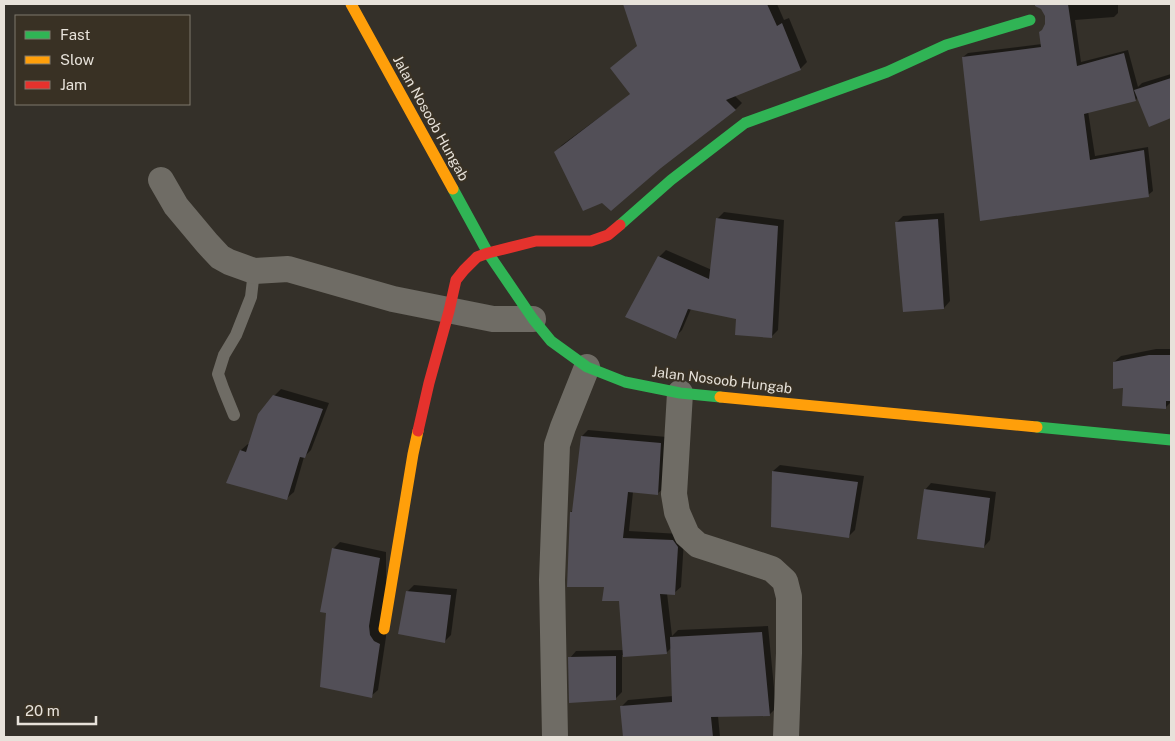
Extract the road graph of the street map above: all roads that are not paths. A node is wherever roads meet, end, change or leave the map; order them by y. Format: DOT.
graph roads {
  1 [pos="351,4"];
  2 [pos="1030,20"];
  3 [pos="161,180"];
  4 [pos="488,253"];
  5 [pos="254,271"];
  6 [pos="449,311"];
  7 [pos="533,319"];
  8 [pos="588,367"];
  9 [pos="680,393"];
  10 [pos="234,415"];
  11 [pos="1171,440"];
  12 [pos="384,629"];
  13 [pos="555,737"];
  14 [pos="786,737"];
  1 -- 4 [label="main road, Jalan Nosoob Hungab"];
  2 -- 4 [label="main road"];
  3 -- 5 [label="street"];
  4 -- 6 [label="main road"];
  4 -- 7 [label="main road, Jalan Nosoob Hungab"];
  5 -- 6 [label="street"];
  5 -- 10 [label="lane"];
  6 -- 7 [label="street"];
  6 -- 12 [label="main road"];
  7 -- 8 [label="main road, Jalan Nosoob Hungab"];
  8 -- 9 [label="main road, Jalan Nosoob Hungab"];
  8 -- 13 [label="street"];
  9 -- 11 [label="main road, Jalan Nosoob Hungab"];
  9 -- 14 [label="street"];
}
